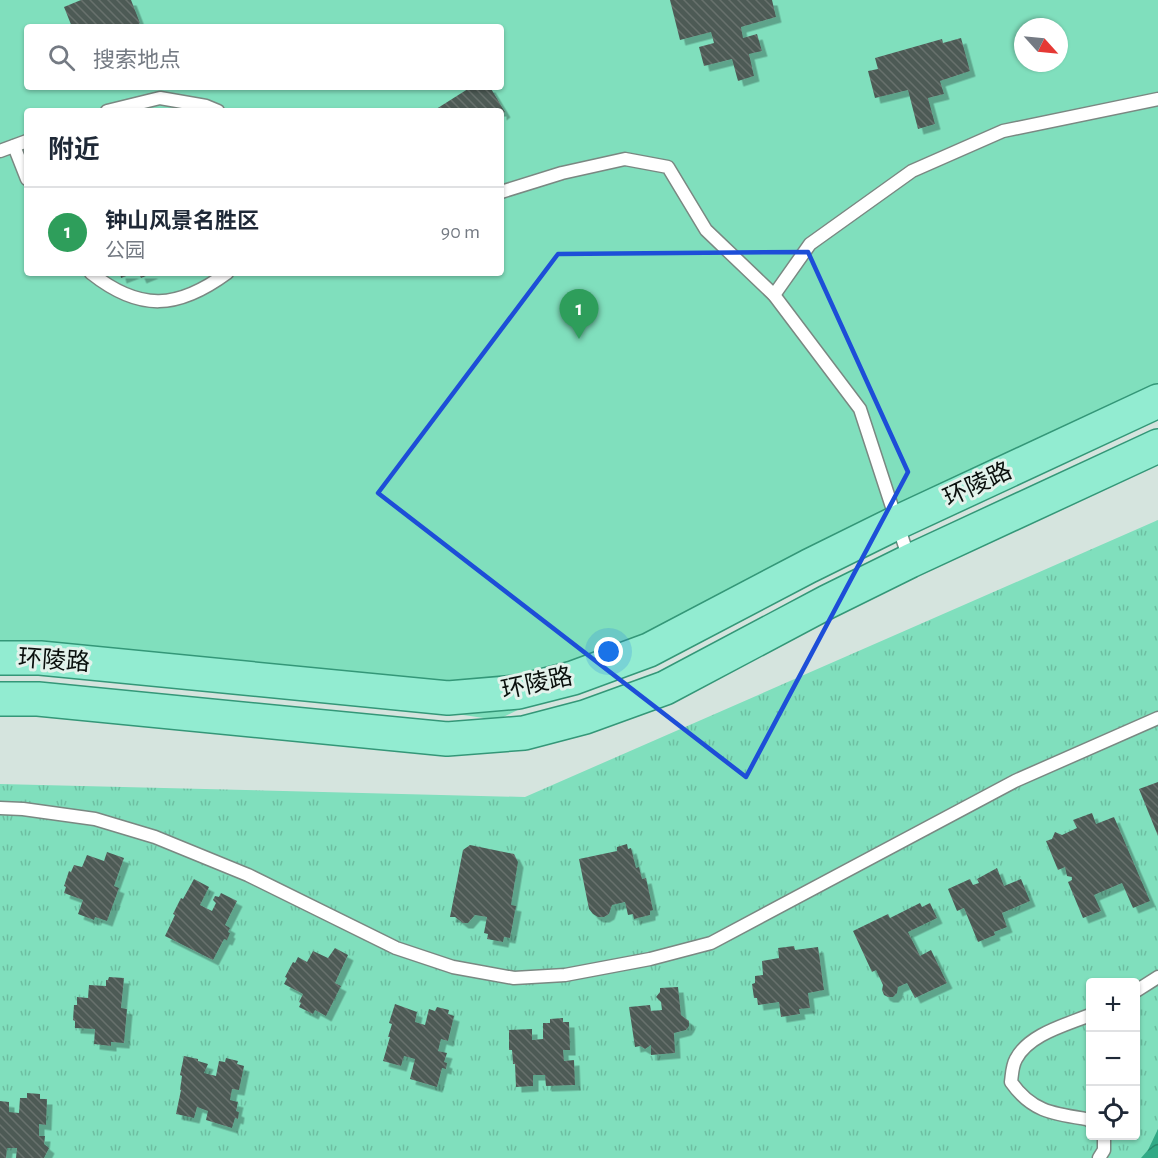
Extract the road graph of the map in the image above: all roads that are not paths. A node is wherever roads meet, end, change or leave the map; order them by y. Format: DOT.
graph roads {
  1 [pos="1158,99"];
  2 [pos="118,108"];
  3 [pos="211,108"];
  4 [pos="24,142"];
  5 [pos="14,146"];
  6 [pos="0,152"];
  7 [pos="24,171"];
  8 [pos="504,191"];
  9 [pos="95,276"];
  10 [pos="223,276"];
  11 [pos="774,295"];
  12 [pos="1158,401"];
  13 [pos="1158,446"];
  14 [pos="896,523"];
  15 [pos="910,561"];
  16 [pos="0,658"];
  17 [pos="0,699"];
  18 [pos="1158,718"];
  19 [pos="0,808"];
  20 [pos="1158,977"];
  21 [pos="1140,988"];
  22 [pos="1086,1017"];
  23 [pos="1086,1120"];
  24 [pos="1104,1140"];
  25 [pos="1098,1158"];
  1 -- 11 [label="lane"];
  2 -- 3 [label="lane"];
  4 -- 5 [label="lane"];
  5 -- 6 [label="lane"];
  5 -- 7 [label="lane"];
  8 -- 11 [label="lane"];
  9 -- 10 [label="lane"];
  11 -- 14 [label="lane"];
  12 -- 14 [label="main road, 环陵路"];
  13 -- 15 [label="main road, 环陵路"];
  14 -- 15 [label="lane"];
  14 -- 16 [label="main road, 环陵路"];
  15 -- 17 [label="main road, 环陵路"];
  18 -- 19 [label="lane"];
  20 -- 21 [label="lane"];
  22 -- 23 [label="lane"];
  24 -- 25 [label="lane"];
}
